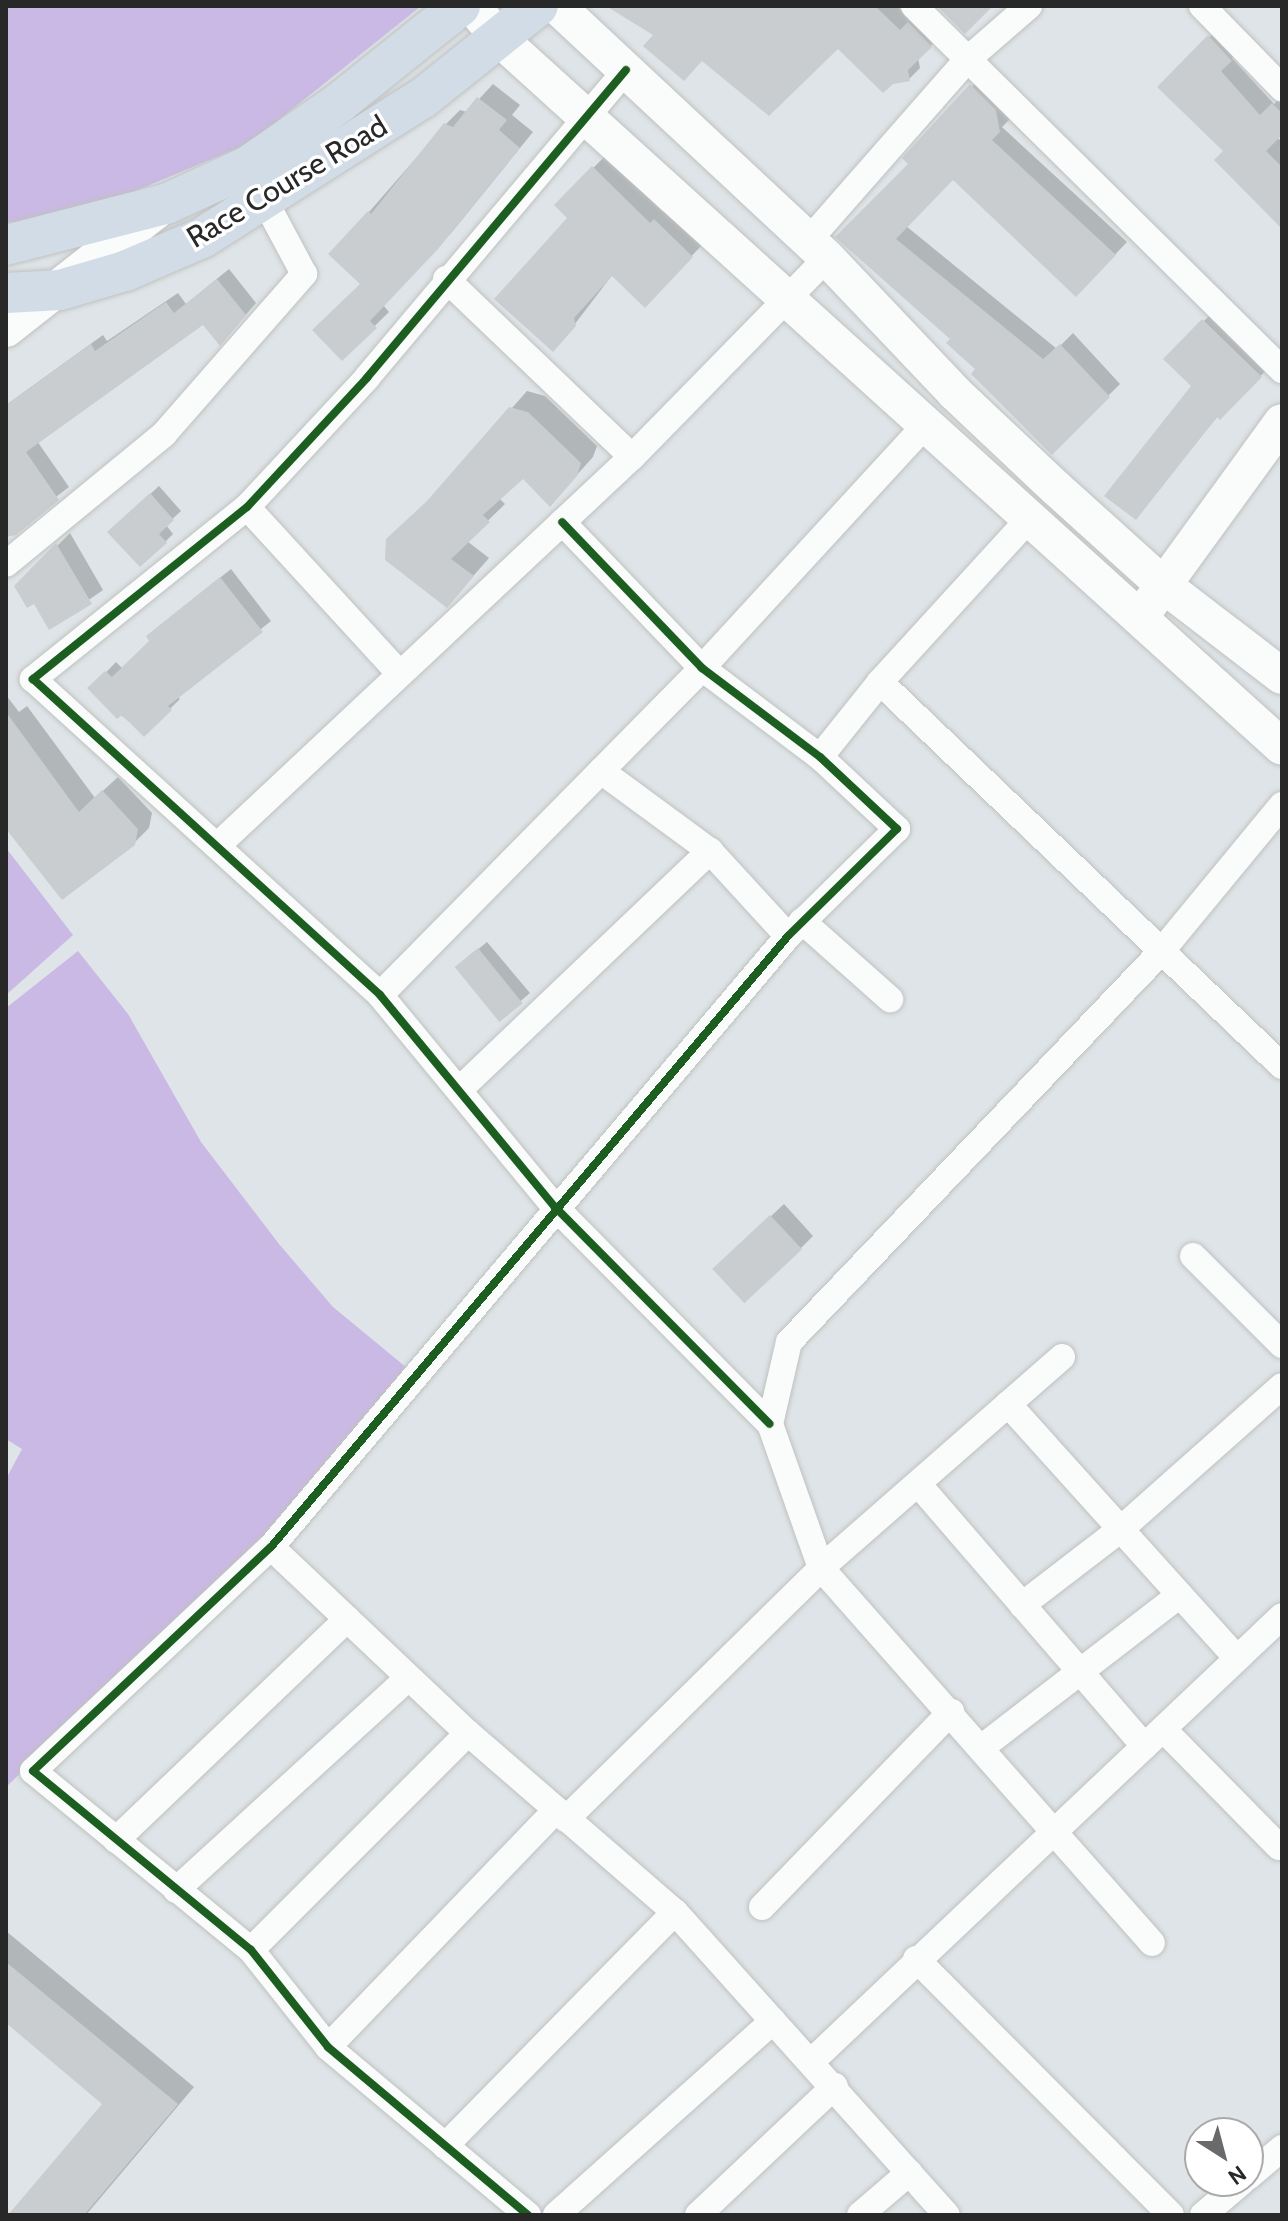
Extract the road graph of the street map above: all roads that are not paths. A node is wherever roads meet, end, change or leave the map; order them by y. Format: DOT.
graph roads {
  1 [pos="460,6"];
  2 [pos="472,6"];
  3 [pos="538,6"];
  4 [pos="557,6"];
  5 [pos="914,6"];
  6 [pos="1029,6"];
  7 [pos="1202,6"];
  8 [pos="501,40"];
  9 [pos="968,59"];
  10 [pos="626,70"];
  11 [pos="1282,88"];
  12 [pos="587,115"];
  13 [pos="265,201"];
  14 [pos="166,204"];
  15 [pos="6,245"];
  16 [pos="817,249"];
  17 [pos="446,279"];
  18 [pos="60,290"];
  19 [pos="6,293"];
  20 [pos="787,298"];
  21 [pos="6,329"];
  22 [pos="1282,370"];
  23 [pos="1282,422"];
  24 [pos="927,423"];
  25 [pos="632,457"];
  26 [pos="247,507"];
  27 [pos="1027,521"];
  28 [pos="562,522"];
  29 [pos="6,564"];
  30 [pos="1162,584"];
  31 [pos="1138,621"];
  32 [pos="702,668"];
  33 [pos="400,674"];
  34 [pos="1282,676"];
  35 [pos="880,682"];
  36 [pos="1282,747"];
  37 [pos="820,757"];
  38 [pos="601,771"];
  39 [pos="1282,805"];
  40 [pos="217,846"];
  41 [pos="710,851"];
  42 [pos="795,928"];
  43 [pos="1160,953"];
  44 [pos="380,995"];
  45 [pos="890,999"];
  46 [pos="1282,1066"];
  47 [pos="459,1090"];
  48 [pos="555,1207"];
  49 [pos="1193,1256"];
  50 [pos="1282,1345"];
  51 [pos="1062,1357"];
  52 [pos="1282,1386"];
  53 [pos="1008,1404"];
  54 [pos="770,1424"];
  55 [pos="919,1485"];
  56 [pos="1121,1529"];
  57 [pos="271,1547"];
  58 [pos="821,1568"];
  59 [pos="1180,1595"];
  60 [pos="1022,1605"];
  61 [pos="1281,1618"];
  62 [pos="347,1619"];
  63 [pos="1237,1658"];
  64 [pos="1082,1674"];
  65 [pos="407,1679"];
  66 [pos="951,1712"];
  67 [pos="468,1733"];
  68 [pos="1154,1738"];
  69 [pos="981,1748"];
  70 [pos="561,1815"];
  71 [pos="1052,1833"];
  72 [pos="116,1840"];
  73 [pos="1279,1847"];
  74 [pos="176,1890"];
  75 [pos="762,1907"];
  76 [pos="675,1912"];
  77 [pos="1152,1943"];
  78 [pos="251,1950"];
  79 [pos="916,1959"];
  80 [pos="773,2021"];
  81 [pos="328,2047"];
  82 [pos="812,2061"];
  83 [pos="835,2086"];
  84 [pos="445,2146"];
  85 [pos="1282,2148"];
  86 [pos="1264,2163"];
  87 [pos="909,2173"];
  88 [pos="1224,2197"];
  89 [pos="528,2215"];
  90 [pos="556,2215"];
  91 [pos="698,2215"];
  92 [pos="860,2215"];
  93 [pos="947,2215"];
  94 [pos="1171,2215"];
  95 [pos="1203,2215"];
  1 -- 14 [label="main road, Race Course Road"];
  2 -- 8 [label="main road"];
  3 -- 8 [label="main road, Race Course Road"];
  4 -- 10 [label="main road"];
  5 -- 9 [label="street"];
  6 -- 9 [label="street"];
  7 -- 11 [label="street"];
  8 -- 12 [label="main road"];
  8 -- 13 [label="main road, Race Course Road"];
  9 -- 16 [label="street"];
  9 -- 22 [label="street"];
  10 -- 12 [label="street"];
  10 -- 16 [label="main road"];
  12 -- 17 [label="street"];
  12 -- 20 [label="main road"];
  13 -- 18 [label="main road, Race Course Road"];
  13 -- 29 [label="street"];
  14 -- 15 [label="main road, Race Course Road"];
  14 -- 18 [label="main road"];
  16 -- 20 [label="street"];
  16 -- 30 [label="main road"];
  17 -- 25 [label="street"];
  17 -- 26 [label="street"];
  18 -- 19 [label="main road, Race Course Road"];
  18 -- 21 [label="main road"];
  20 -- 24 [label="main road"];
  20 -- 25 [label="street"];
  23 -- 30 [label="main road"];
  24 -- 27 [label="main road"];
  24 -- 32 [label="street"];
  25 -- 28 [label="street"];
  26 -- 33 [label="street"];
  26 -- 40 [label="street"];
  27 -- 31 [label="main road"];
  27 -- 35 [label="street"];
  28 -- 32 [label="street"];
  28 -- 33 [label="street"];
  30 -- 31 [label="main road"];
  30 -- 34 [label="main road"];
  31 -- 36 [label="main road"];
  32 -- 37 [label="street"];
  32 -- 38 [label="street"];
  33 -- 40 [label="street"];
  35 -- 37 [label="street"];
  35 -- 43 [label="street"];
  37 -- 42 [label="street"];
  38 -- 41 [label="street"];
  38 -- 44 [label="street"];
  39 -- 43 [label="street"];
  40 -- 44 [label="street"];
  41 -- 42 [label="street"];
  41 -- 47 [label="street"];
  42 -- 45 [label="street"];
  42 -- 48 [label="street"];
  43 -- 46 [label="street"];
  43 -- 54 [label="street"];
  44 -- 47 [label="street"];
  47 -- 48 [label="street"];
  48 -- 54 [label="street"];
  48 -- 57 [label="street"];
  49 -- 50 [label="street"];
  51 -- 53 [label="street"];
  52 -- 56 [label="street"];
  53 -- 55 [label="street"];
  53 -- 56 [label="street"];
  54 -- 58 [label="street"];
  55 -- 58 [label="street"];
  55 -- 60 [label="street"];
  56 -- 59 [label="street"];
  56 -- 60 [label="street"];
  57 -- 62 [label="street"];
  57 -- 72 [label="street"];
  58 -- 66 [label="street"];
  58 -- 70 [label="street"];
  59 -- 63 [label="street"];
  59 -- 64 [label="street"];
  60 -- 64 [label="street"];
  61 -- 63 [label="street"];
  62 -- 65 [label="street"];
  62 -- 72 [label="street"];
  63 -- 68 [label="street"];
  64 -- 68 [label="street"];
  64 -- 69 [label="street"];
  65 -- 67 [label="street"];
  65 -- 74 [label="street"];
  66 -- 69 [label="street"];
  66 -- 75 [label="street"];
  67 -- 70 [label="street"];
  67 -- 78 [label="street"];
  68 -- 71 [label="street"];
  68 -- 73 [label="street"];
  69 -- 71 [label="street"];
  70 -- 76 [label="street"];
  70 -- 81 [label="street"];
  71 -- 77 [label="street"];
  71 -- 79 [label="street"];
  72 -- 74 [label="street"];
  74 -- 78 [label="street"];
  76 -- 80 [label="street"];
  76 -- 84 [label="street"];
  78 -- 81 [label="street"];
  79 -- 82 [label="street"];
  79 -- 94 [label="street"];
  80 -- 82 [label="street"];
  80 -- 90 [label="street"];
  81 -- 84 [label="street"];
  82 -- 83 [label="street"];
  83 -- 87 [label="street"];
  83 -- 91 [label="street"];
  84 -- 89 [label="street"];
  85 -- 86 [label="street"];
  87 -- 92 [label="street"];
  87 -- 93 [label="street"];
  88 -- 95 [label="street"];
}
